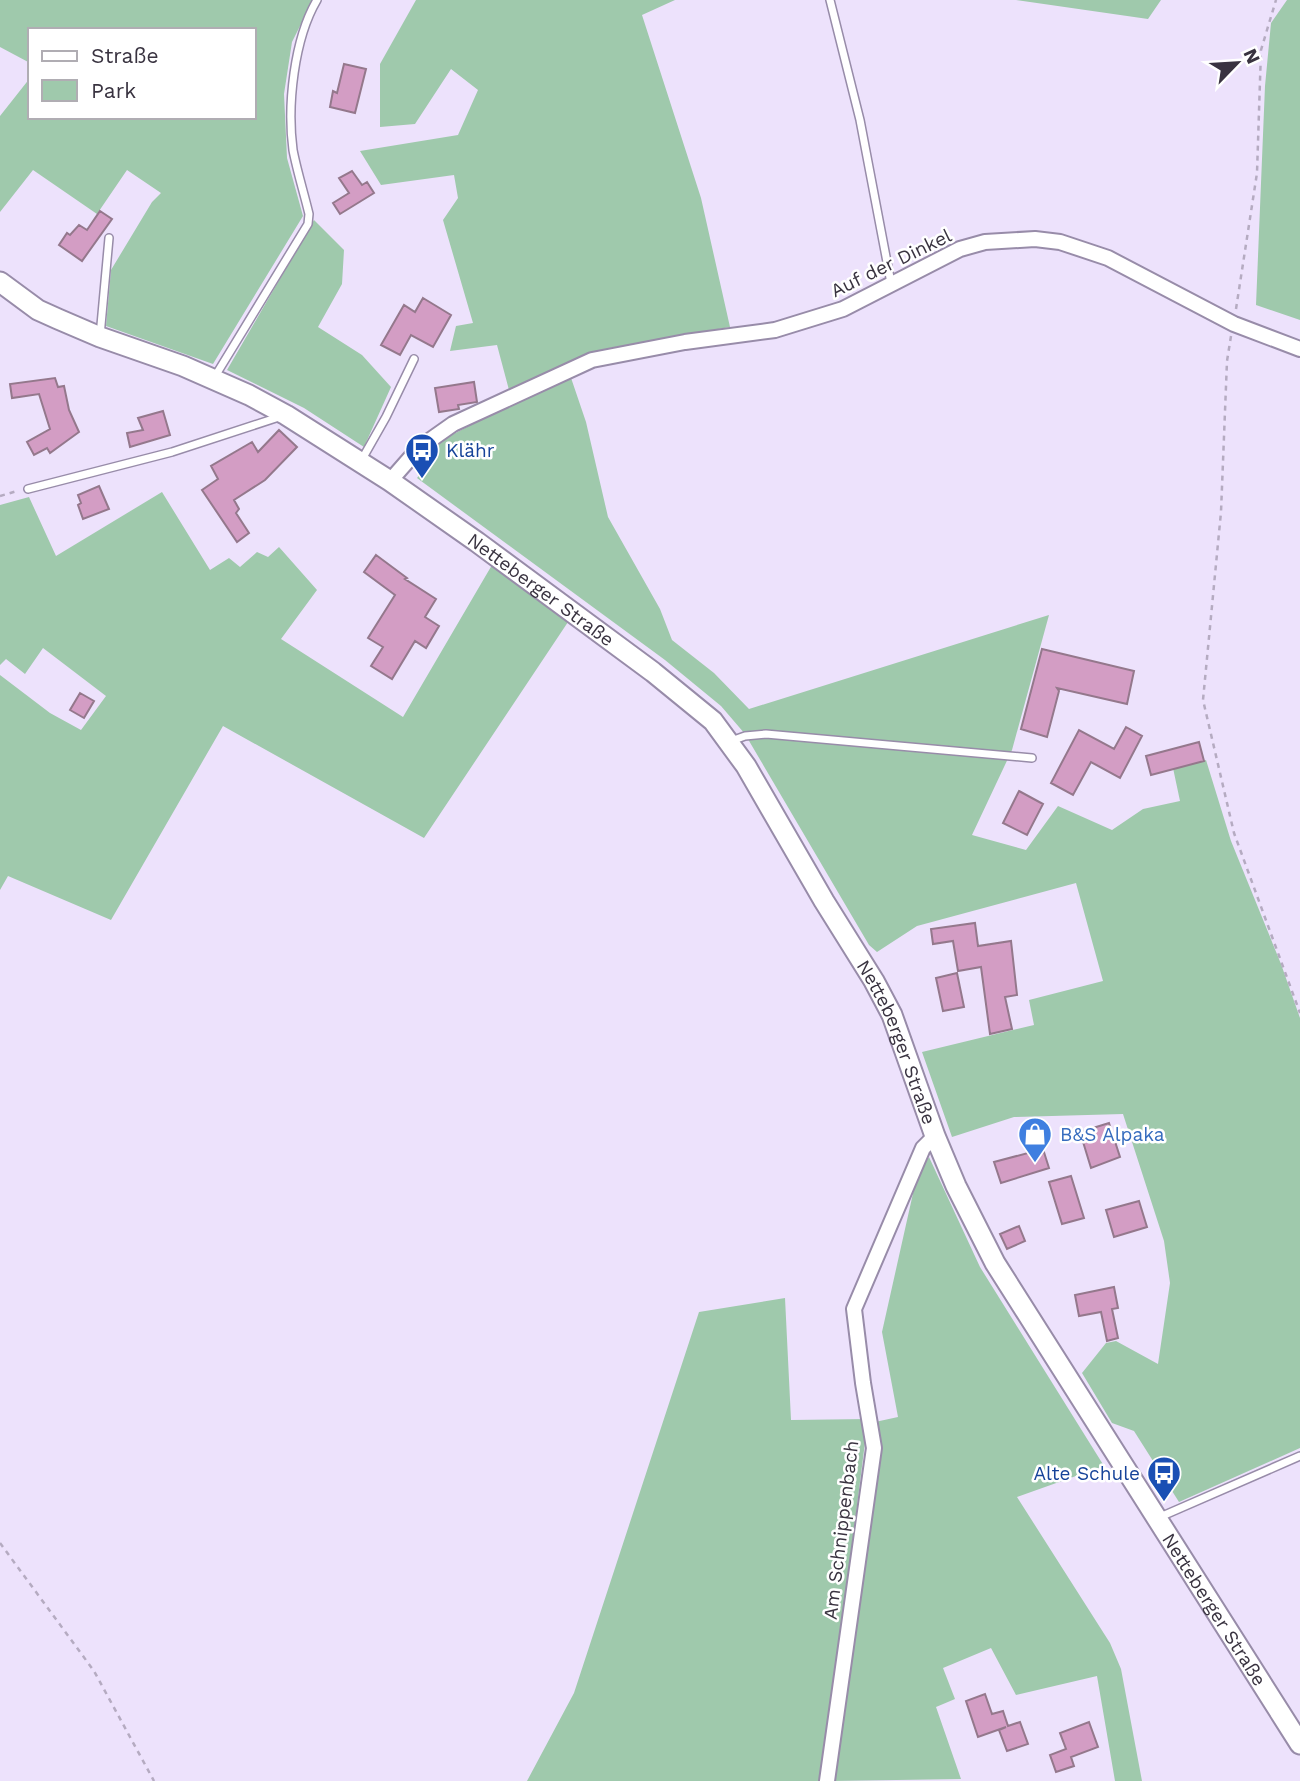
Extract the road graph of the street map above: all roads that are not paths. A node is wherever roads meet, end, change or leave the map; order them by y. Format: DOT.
graph roads {
  1 [pos="317,0"];
  2 [pos="830,0"];
  3 [pos="109,238"];
  4 [pos="0,282"];
  5 [pos="891,283"];
  6 [pos="100,337"];
  7 [pos="1300,349"];
  8 [pos="414,359"];
  9 [pos="213,379"];
  10 [pos="286,415"];
  11 [pos="360,462"];
  12 [pos="390,481"];
  13 [pos="28,489"];
  14 [pos="730,742"];
  15 [pos="1032,758"];
  16 [pos="935,1136"];
  17 [pos="1300,1456"];
  18 [pos="1156,1518"];
  19 [pos="1300,1744"];
  20 [pos="827,1781"];
  1 -- 9 [label="lane"];
  2 -- 5 [label="lane"];
  3 -- 6 [label="lane"];
  4 -- 6 [label="street, Netteberger Straße"];
  5 -- 7 [label="street, Auf der Dinkel"];
  5 -- 12 [label="street, Auf der Dinkel"];
  6 -- 9 [label="street, Netteberger Straße"];
  8 -- 11 [label="lane"];
  9 -- 10 [label="street, Netteberger Straße"];
  10 -- 11 [label="street, Netteberger Straße"];
  10 -- 13 [label="lane"];
  11 -- 12 [label="street, Netteberger Straße"];
  12 -- 14 [label="street, Netteberger Straße"];
  14 -- 15 [label="lane"];
  14 -- 16 [label="street, Netteberger Straße"];
  16 -- 18 [label="street, Netteberger Straße"];
  16 -- 20 [label="street, Am Schnippenbach"];
  17 -- 18 [label="lane"];
  18 -- 19 [label="street, Netteberger Straße"];
}
